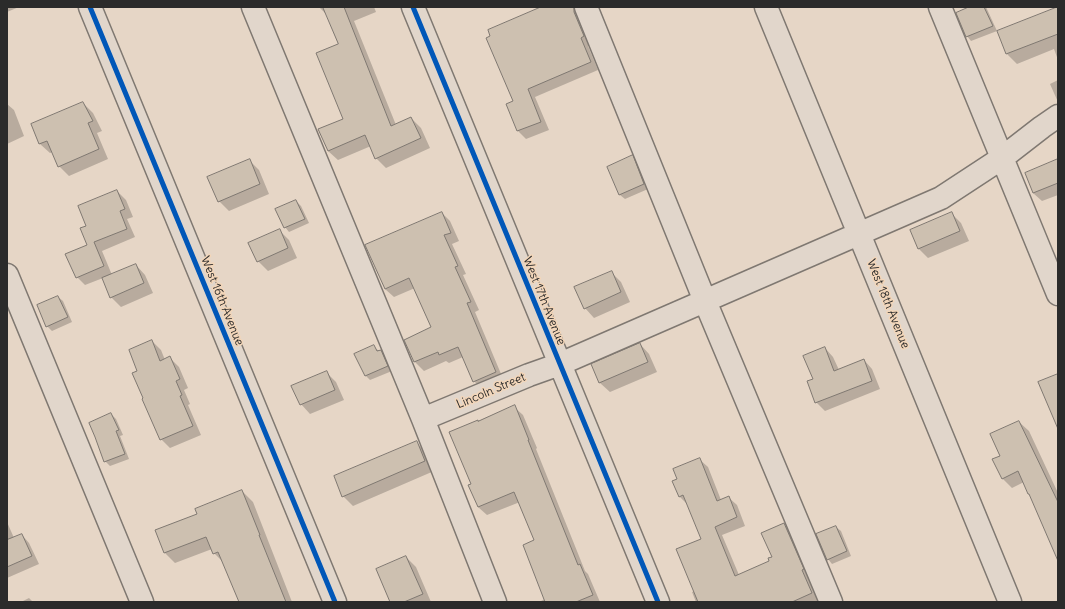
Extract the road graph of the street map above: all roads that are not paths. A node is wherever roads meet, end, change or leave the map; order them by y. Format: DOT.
graph roads {
  1 [pos="90,7"];
  2 [pos="253,7"];
  3 [pos="413,7"];
  4 [pos="586,7"];
  5 [pos="766,7"];
  6 [pos="940,7"];
  7 [pos="1058,116"];
  8 [pos="1002,158"];
  9 [pos="859,234"];
  10 [pos="7,275"];
  11 [pos="1058,294"];
  12 [pos="706,301"];
  13 [pos="560,364"];
  14 [pos="423,419"];
  15 [pos="142,602"];
  16 [pos="335,602"];
  17 [pos="495,602"];
  18 [pos="658,602"];
  19 [pos="832,602"];
  20 [pos="1010,602"];
  1 -- 16 [label="street, West 16th Avenue"];
  2 -- 14 [label="street"];
  3 -- 13 [label="street, West 17th Avenue"];
  4 -- 12 [label="street"];
  5 -- 9 [label="street, West 18th Avenue"];
  6 -- 8 [label="street"];
  7 -- 8 [label="street, Lincoln Street"];
  8 -- 9 [label="street, Lincoln Street"];
  8 -- 11 [label="street"];
  9 -- 12 [label="street, Lincoln Street"];
  9 -- 20 [label="street, West 18th Avenue"];
  10 -- 15 [label="street"];
  12 -- 13 [label="street, Lincoln Street"];
  12 -- 19 [label="street"];
  13 -- 14 [label="street, Lincoln Street"];
  13 -- 18 [label="street, West 17th Avenue"];
  14 -- 17 [label="street"];
}
